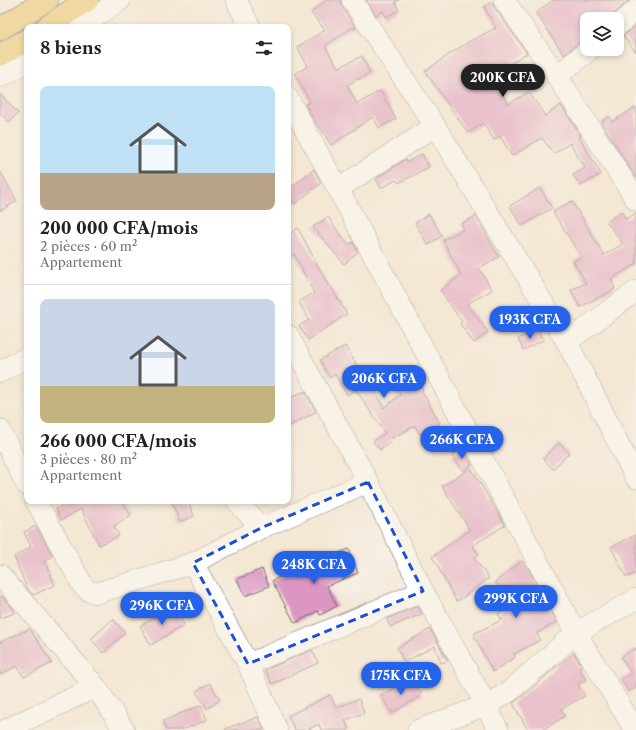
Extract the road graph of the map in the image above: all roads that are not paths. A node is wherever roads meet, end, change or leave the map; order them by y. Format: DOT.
graph roads {
  1 [pos="47,0"];
  2 [pos="87,0"];
  3 [pos="120,0"];
  4 [pos="236,0"];
  5 [pos="352,0"];
  6 [pos="504,0"];
  7 [pos="636,10"];
  8 [pos="624,20"];
  9 [pos="51,24"];
  10 [pos="84,24"];
  11 [pos="248,24"];
  12 [pos="0,29"];
  13 [pos="24,42"];
  14 [pos="0,55"];
  15 [pos="581,56"];
  16 [pos="24,64"];
  17 [pos="557,76"];
  18 [pos="0,77"];
  19 [pos="291,103"];
  20 [pos="435,126"];
  21 [pos="338,188"];
  22 [pos="636,200"];
  23 [pos="636,291"];
  24 [pos="567,342"];
  25 [pos="291,344"];
  26 [pos="24,359"];
  27 [pos="0,372"];
  28 [pos="0,430"];
  29 [pos="636,478"];
  30 [pos="24,479"];
  31 [pos="368,482"];
  32 [pos="38,504"];
  33 [pos="240,504"];
  34 [pos="261,528"];
  35 [pos="193,563"];
  36 [pos="0,575"];
  37 [pos="423,591"];
  38 [pos="636,599"];
  39 [pos="576,633"];
  40 [pos="248,664"];
  41 [pos="96,687"];
  42 [pos="486,705"];
  43 [pos="0,724"];
  44 [pos="5,730"];
  45 [pos="124,730"];
  46 [pos="277,730"];
  47 [pos="418,730"];
  48 [pos="498,730"];
  49 [pos="635,730"];
  1 -- 12 [label="highway"];
  2 -- 9 [label="highway"];
  3 -- 10 [label="street"];
  4 -- 11 [label="street"];
  5 -- 20 [label="street"];
  6 -- 17 [label="street"];
  7 -- 8 [label="street"];
  13 -- 14 [label="highway"];
  15 -- 17 [label="street"];
  16 -- 18 [label="street"];
  17 -- 22 [label="street"];
  19 -- 21 [label="street"];
  20 -- 21 [label="street"];
  20 -- 24 [label="street"];
  21 -- 39 [label="street"];
  23 -- 24 [label="street"];
  24 -- 29 [label="street"];
  25 -- 31 [label="street"];
  26 -- 27 [label="street"];
  28 -- 30 [label="street"];
  31 -- 34 [label="street"];
  31 -- 37 [label="street"];
  32 -- 35 [label="street"];
  33 -- 34 [label="street"];
  34 -- 35 [label="street"];
  35 -- 40 [label="street"];
  36 -- 41 [label="street"];
  37 -- 40 [label="street"];
  37 -- 42 [label="street"];
  38 -- 39 [label="street"];
  39 -- 42 [label="street"];
  39 -- 49 [label="street"];
  40 -- 46 [label="street"];
  41 -- 44 [label="street"];
  41 -- 45 [label="street"];
  42 -- 47 [label="street"];
  42 -- 48 [label="street"];
  43 -- 44 [label="street"];
}
